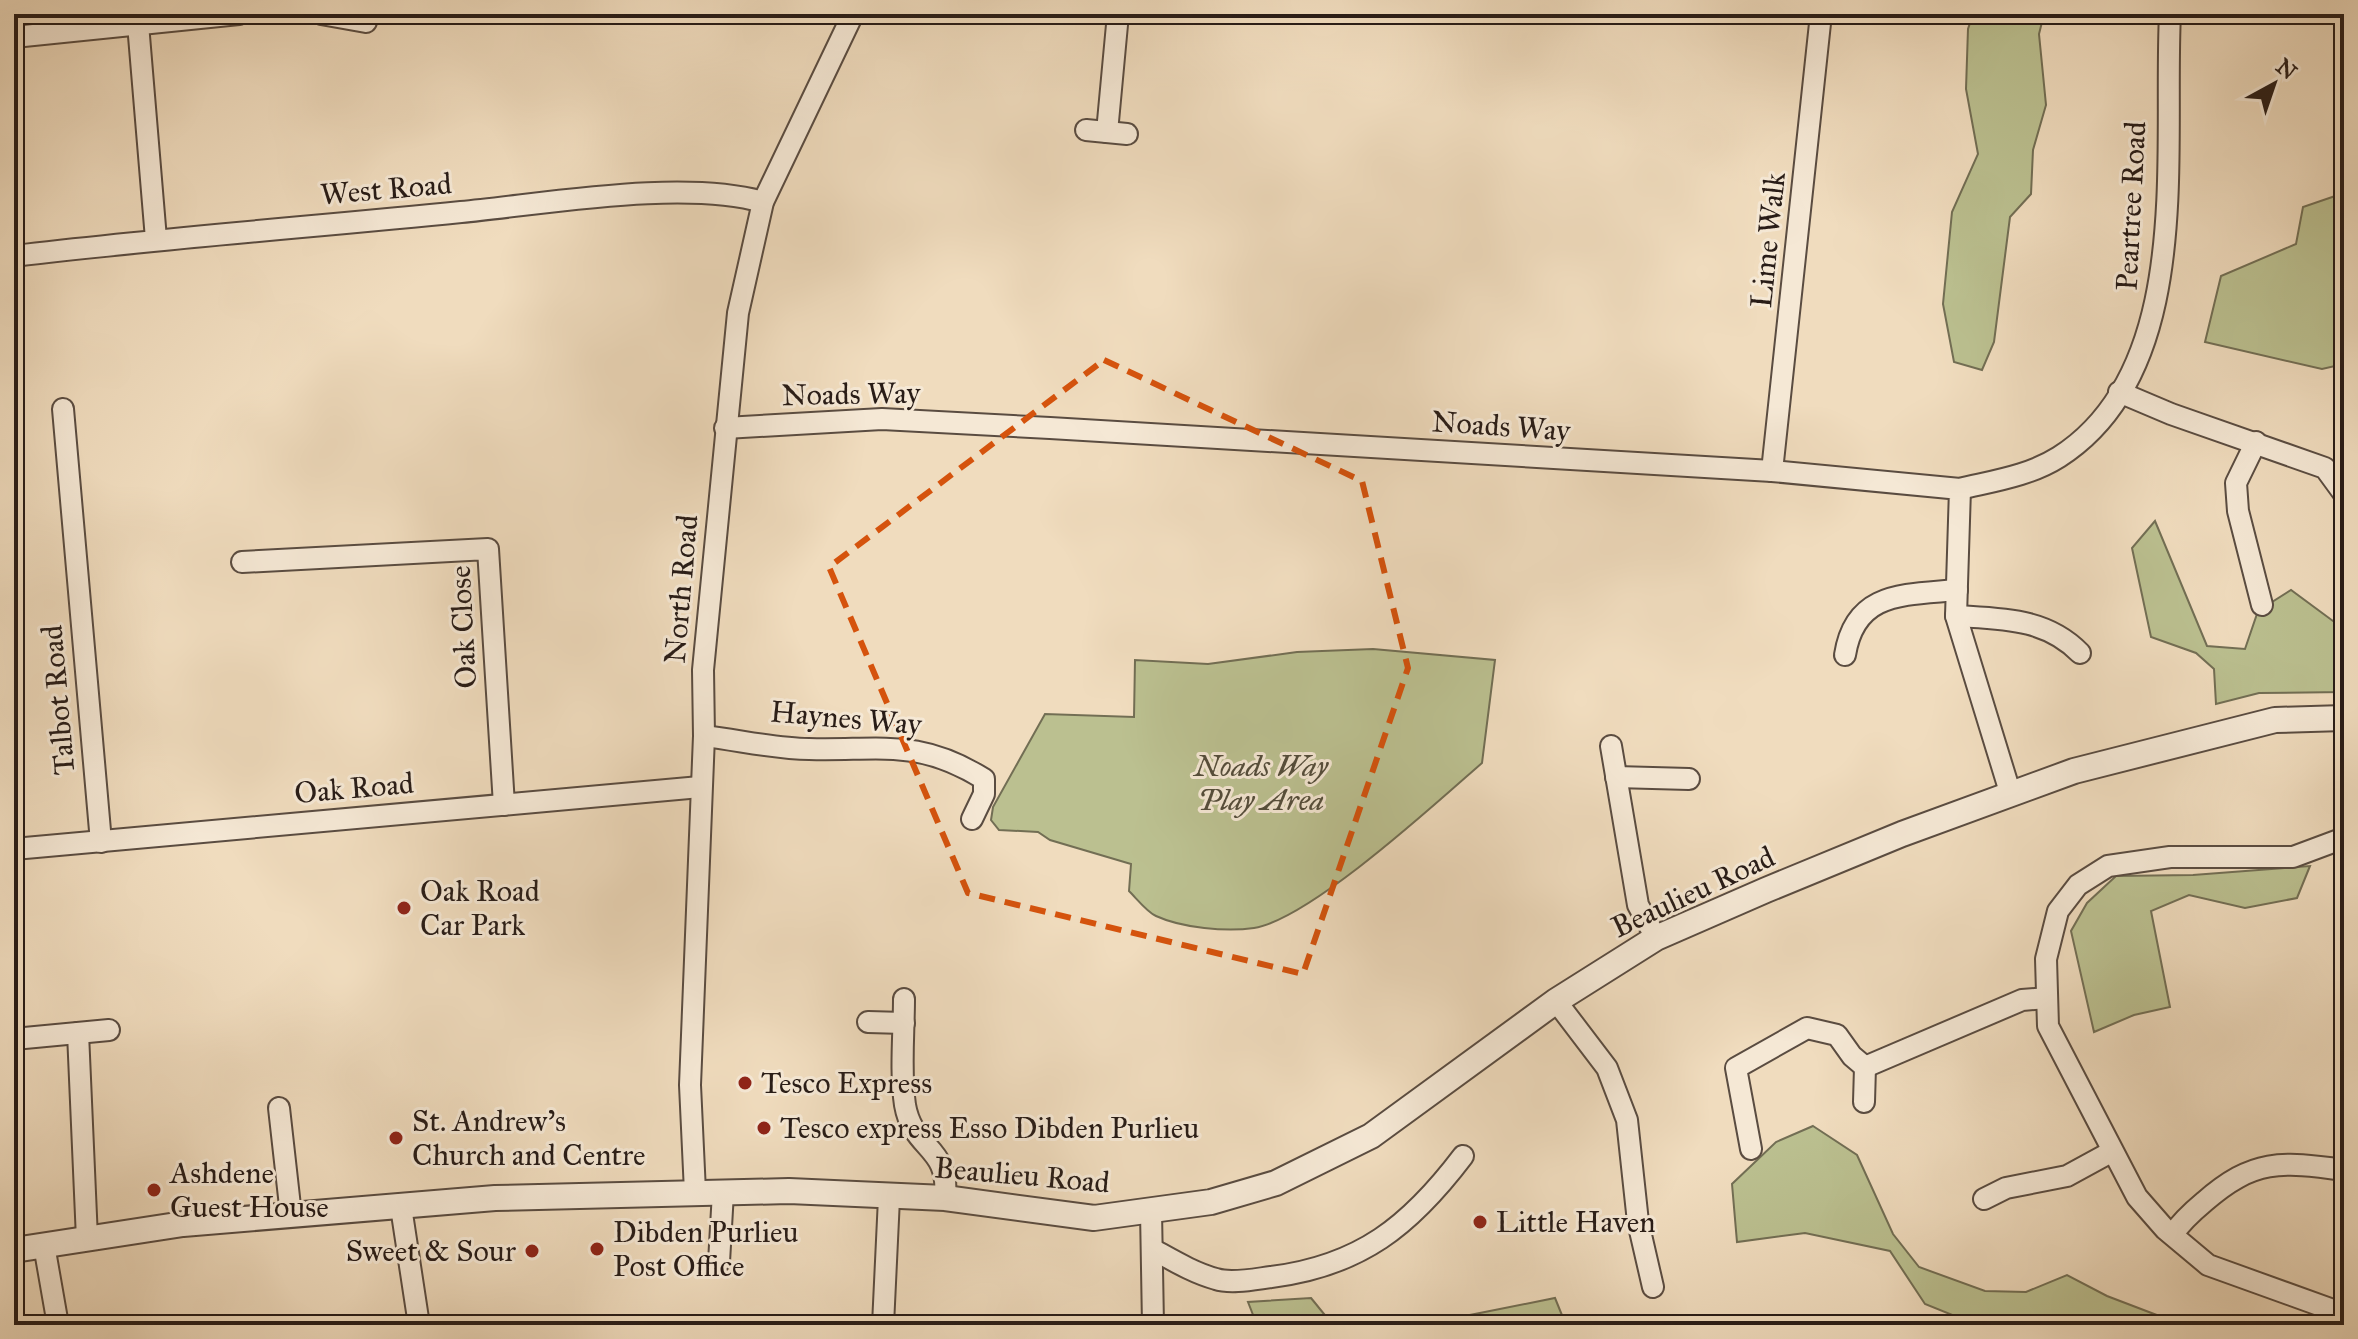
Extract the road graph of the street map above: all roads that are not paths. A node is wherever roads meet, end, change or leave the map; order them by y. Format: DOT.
graph roads {
  1 [pos="239,14"];
  2 [pos="321,14"];
  3 [pos="853,14"];
  4 [pos="1118,14"];
  5 [pos="1821,14"];
  6 [pos="2170,14"];
  7 [pos="366,22"];
  8 [pos="138,24"];
  9 [pos="14,37"];
  10 [pos="1086,130"];
  11 [pos="763,202"];
  12 [pos="156,239"];
  13 [pos="14,256"];
  14 [pos="2119,392"];
  15 [pos="63,409"];
  16 [pos="725,428"];
  17 [pos="2256,442"];
  18 [pos="1772,471"];
  19 [pos="1960,489"];
  20 [pos="2344,494"];
  21 [pos="242,562"];
  22 [pos="1957,590"];
  23 [pos="2262,605"];
  24 [pos="1956,616"];
  25 [pos="2080,653"];
  26 [pos="1845,655"];
  27 [pos="2344,718"];
  28 [pos="704,736"];
  29 [pos="1611,746"];
  30 [pos="1616,777"];
  31 [pos="1689,779"];
  32 [pos="700,787"];
  33 [pos="2010,792"];
  34 [pos="504,805"];
  35 [pos="972,819"];
  36 [pos="2344,838"];
  37 [pos="101,842"];
  38 [pos="14,849"];
  39 [pos="1656,938"];
  40 [pos="2047,998"];
  41 [pos="904,999"];
  42 [pos="1556,1001"];
  43 [pos="868,1022"];
  44 [pos="904,1023"];
  45 [pos="109,1030"];
  46 [pos="78,1033"];
  47 [pos="14,1039"];
  48 [pos="1865,1067"];
  49 [pos="1864,1102"];
  50 [pos="279,1108"];
  51 [pos="1751,1149"];
  52 [pos="2111,1152"];
  53 [pos="1463,1156"];
  54 [pos="2344,1170"];
  55 [pos="695,1192"];
  56 [pos="723,1192"];
  57 [pos="889,1198"];
  58 [pos="945,1198"];
  59 [pos="1984,1199"];
  60 [pos="401,1207"];
  61 [pos="1151,1211"];
  62 [pos="291,1215"];
  63 [pos="2173,1234"];
  64 [pos="87,1239"];
  65 [pos="44,1245"];
  66 [pos="14,1250"];
  67 [pos="1154,1250"];
  68 [pos="719,1262"];
  69 [pos="1653,1287"];
  70 [pos="2344,1314"];
  71 [pos="58,1325"];
  72 [pos="419,1325"];
  73 [pos="883,1325"];
  74 [pos="1153,1325"];
  1 -- 8 [label="street"];
  2 -- 7 [label="street"];
  3 -- 11 [label="street, North Road"];
  4 -- 10 [label="street"];
  5 -- 18 [label="street, Lime Walk"];
  6 -- 14 [label="street, Peartree Road"];
  8 -- 9 [label="street"];
  8 -- 12 [label="street"];
  11 -- 12 [label="street, West Road"];
  11 -- 16 [label="street, North Road"];
  12 -- 13 [label="street, West Road"];
  14 -- 17 [label="street"];
  14 -- 19 [label="street, Peartree Road"];
  15 -- 37 [label="street, Talbot Road"];
  16 -- 18 [label="street, Noads Way"];
  16 -- 28 [label="street, North Road"];
  17 -- 20 [label="street"];
  17 -- 23 [label="street"];
  18 -- 19 [label="street, Noads Way"];
  19 -- 22 [label="street"];
  21 -- 34 [label="street, Oak Close"];
  22 -- 24 [label="street"];
  22 -- 26 [label="street"];
  24 -- 25 [label="street"];
  24 -- 33 [label="street"];
  27 -- 33 [label="street, Beaulieu Road"];
  28 -- 32 [label="street, North Road"];
  28 -- 35 [label="street, Haynes Way"];
  29 -- 30 [label="street"];
  30 -- 31 [label="street"];
  30 -- 39 [label="street"];
  32 -- 34 [label="street, Oak Road"];
  32 -- 55 [label="street, North Road"];
  33 -- 39 [label="street, Beaulieu Road"];
  34 -- 37 [label="street, Oak Road"];
  36 -- 40 [label="street"];
  37 -- 38 [label="street, Oak Road"];
  39 -- 42 [label="street, Beaulieu Road"];
  40 -- 48 [label="street"];
  40 -- 52 [label="street"];
  41 -- 44 [label="street"];
  42 -- 61 [label="street, Beaulieu Road"];
  42 -- 69 [label="street"];
  43 -- 44 [label="street"];
  44 -- 58 [label="street"];
  45 -- 46 [label="street"];
  46 -- 47 [label="street"];
  46 -- 64 [label="street"];
  48 -- 49 [label="street"];
  48 -- 51 [label="street"];
  50 -- 62 [label="street"];
  52 -- 59 [label="street"];
  52 -- 63 [label="street"];
  53 -- 67 [label="street"];
  54 -- 63 [label="street"];
  55 -- 56 [label="street, Beaulieu Road"];
  55 -- 60 [label="street, Beaulieu Road"];
  56 -- 57 [label="street, Beaulieu Road"];
  56 -- 68 [label="street"];
  57 -- 58 [label="street, Beaulieu Road"];
  57 -- 73 [label="street"];
  58 -- 61 [label="street, Beaulieu Road"];
  60 -- 62 [label="street, Beaulieu Road"];
  60 -- 72 [label="street"];
  61 -- 67 [label="street"];
  62 -- 64 [label="street, Beaulieu Road"];
  63 -- 70 [label="street"];
  64 -- 65 [label="street, Beaulieu Road"];
  65 -- 66 [label="street, Beaulieu Road"];
  65 -- 71 [label="street"];
  67 -- 74 [label="street"];
}
